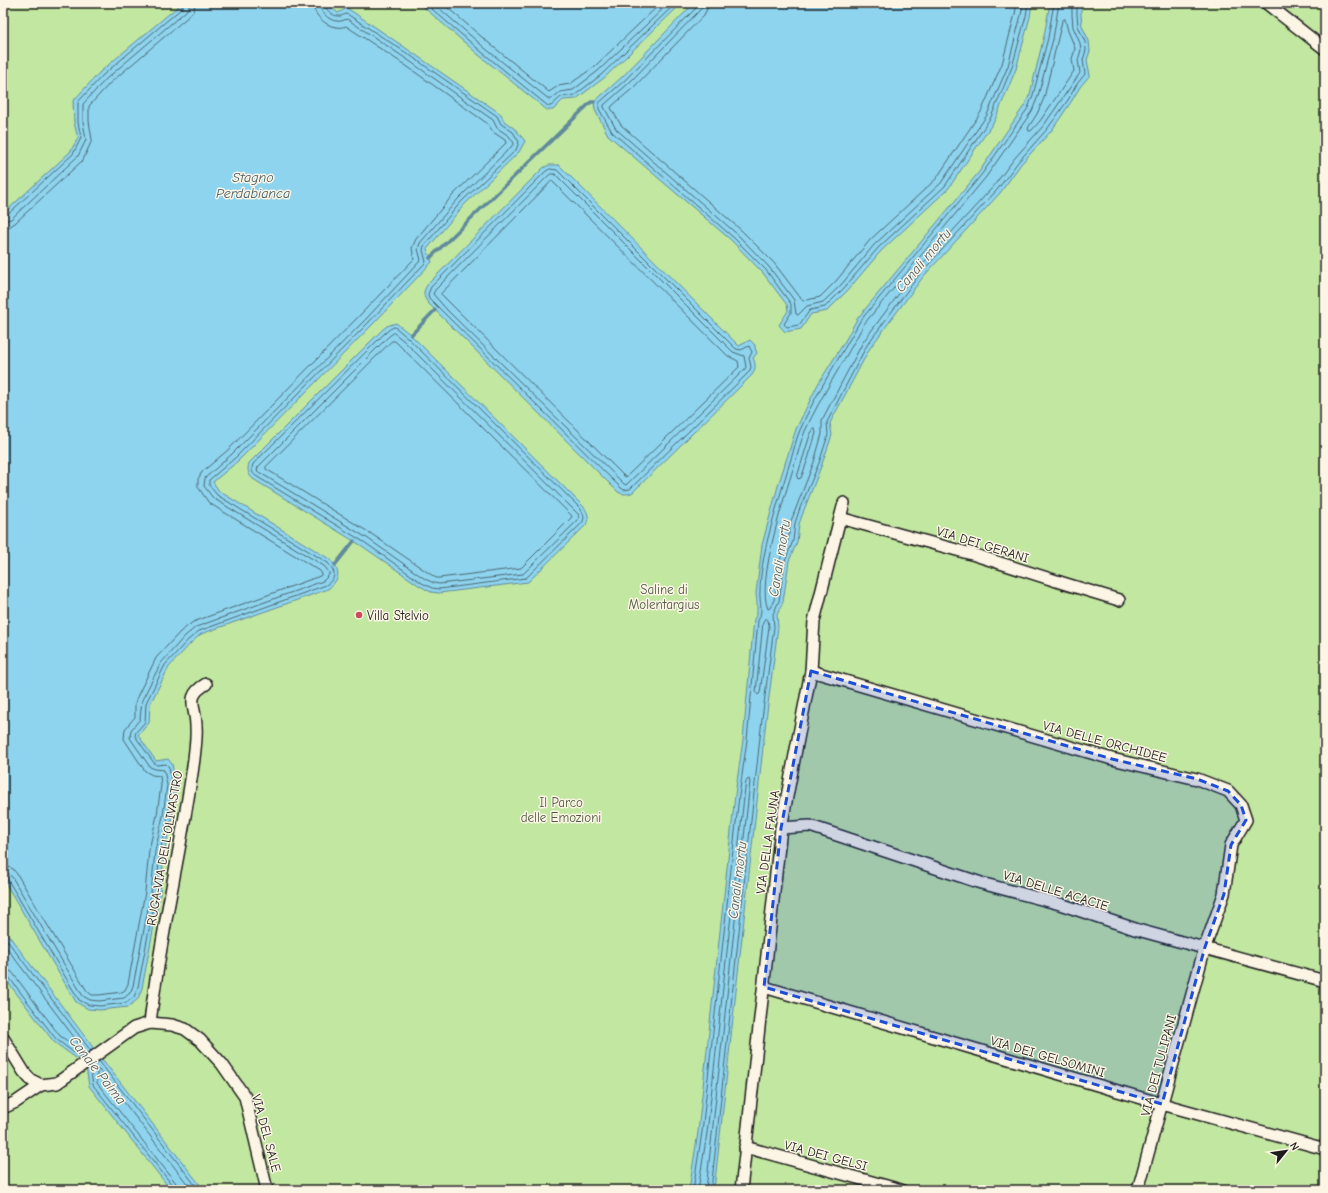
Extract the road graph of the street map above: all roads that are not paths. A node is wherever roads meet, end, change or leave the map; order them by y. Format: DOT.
graph roads {
  1 [pos="1266,3"];
  2 [pos="1325,49"];
  3 [pos="844,503"];
  4 [pos="840,518"];
  5 [pos="1118,600"];
  6 [pos="811,671"];
  7 [pos="206,684"];
  8 [pos="781,828"];
  9 [pos="1205,947"];
  10 [pos="1325,981"];
  11 [pos="764,987"];
  12 [pos="150,1023"];
  13 [pos="3,1038"];
  14 [pos="41,1085"];
  15 [pos="1162,1104"];
  16 [pos="3,1108"];
  17 [pos="745,1147"];
  18 [pos="1325,1148"];
  19 [pos="267,1190"];
  20 [pos="741,1190"];
  21 [pos="901,1190"];
  22 [pos="1138,1190"];
  1 -- 2 [label="street"];
  3 -- 4 [label="street, VIA DELLA FAUNA"];
  4 -- 5 [label="street, VIA DEI GERANI"];
  4 -- 6 [label="street, VIA DELLA FAUNA"];
  6 -- 8 [label="street, VIA DELLA FAUNA"];
  6 -- 9 [label="street, VIA DELLE ORCHIDEE"];
  7 -- 12 [label="street, RUGA-VIA DELL'OLIVASTRO"];
  8 -- 9 [label="street, VIA DELLE ACACIE"];
  8 -- 11 [label="street, VIA DELLA FAUNA"];
  9 -- 10 [label="street, VIA DELLE ACACIE"];
  9 -- 15 [label="street, VIA DEI TULIPANI"];
  11 -- 15 [label="street, VIA DEI GELSOMINI"];
  11 -- 17 [label="street, VIA DELLA FAUNA"];
  12 -- 14 [label="street, VIA DEL SALE"];
  12 -- 19 [label="street, VIA DEL SALE"];
  13 -- 14 [label="street"];
  14 -- 16 [label="street"];
  15 -- 18 [label="street, VIA DEI GELSOMINI"];
  15 -- 22 [label="street, VIA DEI TULIPANI"];
  17 -- 20 [label="street, VIA DELLA FAUNA"];
  17 -- 21 [label="street, VIA DEI GELSI"];
}
